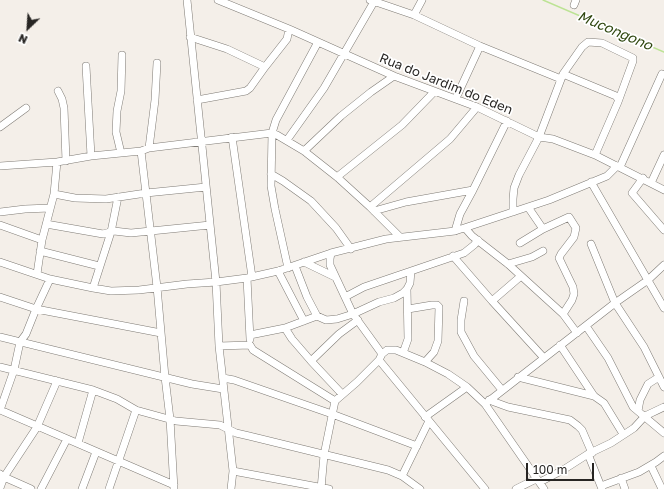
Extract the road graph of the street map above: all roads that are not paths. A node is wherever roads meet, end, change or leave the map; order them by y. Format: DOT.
graph roads {
  1 [pos="187,0"];
  2 [pos="218,0"];
  3 [pos="422,0"];
  4 [pos="373,1"];
  5 [pos="237,3"];
  6 [pos="414,15"];
  7 [pos="289,29"];
  8 [pos="190,37"];
  9 [pos="318,42"];
  10 [pos="480,46"];
  11 [pos="343,53"];
  12 [pos="122,55"];
  13 [pos="157,63"];
  14 [pos="86,66"];
  15 [pos="265,67"];
  16 [pos="383,71"];
  17 [pos="662,74"];
  18 [pos="394,76"];
  19 [pos="562,76"];
  20 [pos="383,84"];
  21 [pos="58,91"];
  22 [pos="434,92"];
  23 [pos="456,98"];
  24 [pos="618,99"];
  25 [pos="197,100"];
  26 [pos="478,107"];
  27 [pos="26,108"];
  28 [pos="507,121"];
  29 [pos="0,127"];
  30 [pos="272,133"];
  31 [pos="232,137"];
  32 [pos="539,137"];
  33 [pos="287,140"];
  34 [pos="202,142"];
  35 [pos="149,148"];
  36 [pos="141,151"];
  37 [pos="304,151"];
  38 [pos="121,153"];
  39 [pos="595,155"];
  40 [pos="664,155"];
  41 [pos="91,156"];
  42 [pos="66,161"];
  43 [pos="57,162"];
  44 [pos="0,166"];
  45 [pos="619,167"];
  46 [pos="272,174"];
  47 [pos="337,177"];
  48 [pos="643,178"];
  49 [pos="591,182"];
  50 [pos="651,183"];
  51 [pos="206,187"];
  52 [pos="473,190"];
  53 [pos="664,190"];
  54 [pos="146,193"];
  55 [pos="54,194"];
  56 [pos="118,197"];
  57 [pos="528,207"];
  58 [pos="50,208"];
  59 [pos="372,209"];
  60 [pos="0,212"];
  61 [pos="513,212"];
  62 [pos="46,224"];
  63 [pos="210,225"];
  64 [pos="0,226"];
  65 [pos="465,228"];
  66 [pos="543,229"];
  67 [pos="664,230"];
  68 [pos="151,231"];
  69 [pos="110,232"];
  70 [pos="455,232"];
  71 [pos="400,237"];
  72 [pos="42,240"];
  73 [pos="478,240"];
  74 [pos="520,243"];
  75 [pos="591,244"];
  76 [pos="351,249"];
  77 [pos="40,251"];
  78 [pos="543,251"];
  79 [pos="331,253"];
  80 [pos="453,256"];
  81 [pos="0,262"];
  82 [pos="304,262"];
  83 [pos="508,264"];
  84 [pos="664,265"];
  85 [pos="99,266"];
  86 [pos="292,267"];
  87 [pos="278,271"];
  88 [pos="411,271"];
  89 [pos="36,274"];
  90 [pos="521,276"];
  91 [pos="335,277"];
  92 [pos="250,278"];
  93 [pos="50,279"];
  94 [pos="648,280"];
  95 [pos="216,282"];
  96 [pos="157,287"];
  97 [pos="93,288"];
  98 [pos="407,289"];
  99 [pos="0,297"];
  100 [pos="345,297"];
  101 [pos="464,301"];
  102 [pos="492,301"];
  103 [pos="615,303"];
  104 [pos="664,308"];
  105 [pos="36,309"];
  106 [pos="408,309"];
  107 [pos="562,314"];
  108 [pos="317,316"];
  109 [pos="356,317"];
  110 [pos="304,321"];
  111 [pos="586,326"];
  112 [pos="285,328"];
  113 [pos="160,333"];
  114 [pos="577,333"];
  115 [pos="250,335"];
  116 [pos="0,337"];
  117 [pos="20,342"];
  118 [pos="250,345"];
  119 [pos="560,345"];
  120 [pos="219,346"];
  121 [pos="403,353"];
  122 [pos="381,357"];
  123 [pos="544,358"];
  124 [pos="311,361"];
  125 [pos="425,362"];
  126 [pos="0,367"];
  127 [pos="14,370"];
  128 [pos="165,377"];
  129 [pos="518,377"];
  130 [pos="659,377"];
  131 [pos="223,378"];
  132 [pos="57,381"];
  133 [pos="467,387"];
  134 [pos="664,387"];
  135 [pos="223,389"];
  136 [pos="93,390"];
  137 [pos="502,390"];
  138 [pos="342,394"];
  139 [pos="594,396"];
  140 [pos="335,401"];
  141 [pos="487,402"];
  142 [pos="664,407"];
  143 [pos="0,410"];
  144 [pos="136,410"];
  145 [pos="638,411"];
  146 [pos="332,414"];
  147 [pos="645,416"];
  148 [pos="170,419"];
  149 [pos="427,419"];
  150 [pos="37,427"];
  151 [pos="228,428"];
  152 [pos="664,433"];
  153 [pos="440,434"];
  154 [pos="623,434"];
  155 [pos="423,435"];
  156 [pos="67,439"];
  157 [pos="78,443"];
  158 [pos="417,446"];
  159 [pos="96,452"];
  160 [pos="590,454"];
  161 [pos="324,455"];
  162 [pos="664,456"];
  163 [pos="119,462"];
  164 [pos="651,466"];
  165 [pos="233,470"];
  166 [pos="2,475"];
  167 [pos="402,476"];
  168 [pos="621,478"];
  169 [pos="538,480"];
  170 [pos="174,487"];
  171 [pos="602,487"];
  172 [pos="0,488"];
  173 [pos="321,488"];
  174 [pos="31,489"];
  175 [pos="41,489"];
  176 [pos="82,489"];
  177 [pos="109,489"];
  178 [pos="231,489"];
  179 [pos="329,489"];
  180 [pos="420,489"];
  181 [pos="485,489"];
  182 [pos="516,489"];
  183 [pos="544,489"];
  184 [pos="625,489"];
  185 [pos="662,489"];
  1 -- 8 [label="street"];
  2 -- 5 [label="street, Rua do Jardim do Eden"];
  3 -- 6 [label="street"];
  4 -- 6 [label="street"];
  4 -- 11 [label="street"];
  5 -- 7 [label="street, Rua do Jardim do Eden"];
  6 -- 10 [label="street"];
  7 -- 9 [label="street, Rua do Jardim do Eden"];
  7 -- 15 [label="street"];
  8 -- 15 [label="street"];
  8 -- 25 [label="street"];
  9 -- 11 [label="street, Rua do Jardim do Eden"];
  9 -- 30 [label="street"];
  10 -- 19 [label="street"];
  10 -- 23 [label="street"];
  11 -- 16 [label="street, Rua do Jardim do Eden"];
  11 -- 33 [label="street"];
  12 -- 38 [label="street"];
  13 -- 35 [label="street"];
  14 -- 41 [label="street"];
  15 -- 25 [label="street"];
  16 -- 18 [label="street, Rua do Jardim do Eden"];
  16 -- 20 [label="street"];
  17 -- 45 [label="street"];
  18 -- 20 [label="street"];
  18 -- 22 [label="street, Rua do Jardim do Eden"];
  19 -- 24 [label="street"];
  19 -- 24 [label="street"];
  19 -- 32 [label="street"];
  20 -- 37 [label="street"];
  21 -- 42 [label="street"];
  22 -- 23 [label="street, Rua do Jardim do Eden"];
  22 -- 47 [label="street"];
  23 -- 26 [label="street, Rua do Jardim do Eden"];
  24 -- 39 [label="street"];
  25 -- 34 [label="street"];
  26 -- 28 [label="street, Rua do Jardim do Eden"];
  26 -- 59 [label="street"];
  27 -- 29 [label="street"];
  28 -- 32 [label="street, Rua do Jardim do Eden"];
  28 -- 52 [label="street"];
  30 -- 31 [label="street"];
  30 -- 33 [label="street"];
  30 -- 46 [label="street"];
  31 -- 34 [label="street"];
  31 -- 92 [label="street"];
  32 -- 39 [label="street, Rua do Jardim do Eden"];
  32 -- 61 [label="street"];
  33 -- 37 [label="street"];
  34 -- 35 [label="street"];
  34 -- 51 [label="street"];
  35 -- 36 [label="street"];
  36 -- 38 [label="street"];
  36 -- 54 [label="street"];
  37 -- 47 [label="street"];
  38 -- 41 [label="street"];
  39 -- 45 [label="street, Rua do Jardim do Eden"];
  40 -- 50 [label="street"];
  41 -- 42 [label="street"];
  42 -- 43 [label="street"];
  43 -- 44 [label="street"];
  43 -- 55 [label="street"];
  45 -- 48 [label="street, Rua do Jardim do Eden"];
  45 -- 49 [label="street"];
  46 -- 76 [label="street"];
  46 -- 86 [label="street"];
  47 -- 59 [label="street"];
  48 -- 50 [label="street, Rua do Jardim do Eden"];
  48 -- 67 [label="street"];
  49 -- 57 [label="street"];
  49 -- 94 [label="street"];
  50 -- 53 [label="street, Rua do Jardim do Eden"];
  51 -- 54 [label="street"];
  51 -- 63 [label="street"];
  52 -- 59 [label="street"];
  52 -- 70 [label="street"];
  54 -- 56 [label="street"];
  54 -- 68 [label="street"];
  55 -- 56 [label="street"];
  55 -- 58 [label="street"];
  56 -- 69 [label="street"];
  57 -- 61 [label="street"];
  57 -- 66 [label="street"];
  58 -- 60 [label="street"];
  58 -- 62 [label="street"];
  59 -- 71 [label="street"];
  61 -- 65 [label="street"];
  62 -- 69 [label="street"];
  62 -- 72 [label="street"];
  63 -- 68 [label="street"];
  63 -- 95 [label="street"];
  64 -- 72 [label="street"];
  65 -- 70 [label="street"];
  65 -- 73 [label="street"];
  66 -- 74 [label="street"];
  66 -- 107 [label="street"];
  68 -- 69 [label="street"];
  68 -- 96 [label="street"];
  69 -- 85 [label="street"];
  70 -- 71 [label="street"];
  71 -- 76 [label="street"];
  72 -- 77 [label="street"];
  73 -- 80 [label="street"];
  73 -- 83 [label="street"];
  75 -- 103 [label="street"];
  76 -- 79 [label="street"];
  77 -- 85 [label="street"];
  77 -- 89 [label="street"];
  78 -- 83 [label="street"];
  79 -- 82 [label="street"];
  79 -- 91 [label="street"];
  80 -- 88 [label="street"];
  80 -- 102 [label="street"];
  81 -- 89 [label="street"];
  82 -- 86 [label="street"];
  82 -- 91 [label="street"];
  83 -- 90 [label="street"];
  84 -- 94 [label="street"];
  85 -- 97 [label="street"];
  86 -- 87 [label="street"];
  86 -- 108 [label="street"];
  87 -- 92 [label="street"];
  87 -- 110 [label="street"];
  88 -- 98 [label="street"];
  88 -- 100 [label="street"];
  89 -- 93 [label="street"];
  90 -- 102 [label="street"];
  90 -- 107 [label="street"];
  91 -- 100 [label="street"];
  92 -- 95 [label="street"];
  92 -- 115 [label="street"];
  93 -- 97 [label="street"];
  93 -- 105 [label="street"];
  94 -- 103 [label="street"];
  94 -- 104 [label="street"];
  95 -- 96 [label="street"];
  95 -- 120 [label="street"];
  96 -- 97 [label="street"];
  96 -- 113 [label="street"];
  98 -- 106 [label="street"];
  98 -- 109 [label="street"];
  99 -- 105 [label="street"];
  100 -- 109 [label="street"];
  101 -- 137 [label="street"];
  102 -- 123 [label="street"];
  103 -- 111 [label="street"];
  103 -- 130 [label="street"];
  105 -- 113 [label="street"];
  105 -- 117 [label="street"];
  106 -- 121 [label="street"];
  106 -- 125 [label="street"];
  107 -- 114 [label="street"];
  108 -- 109 [label="street"];
  108 -- 110 [label="street"];
  109 -- 122 [label="street"];
  109 -- 124 [label="street"];
  110 -- 112 [label="street"];
  111 -- 114 [label="street"];
  111 -- 145 [label="street"];
  112 -- 115 [label="street"];
  112 -- 124 [label="street"];
  113 -- 128 [label="street"];
  114 -- 119 [label="street"];
  115 -- 118 [label="street"];
  116 -- 117 [label="street"];
  117 -- 127 [label="street"];
  117 -- 128 [label="street"];
  118 -- 120 [label="street"];
  118 -- 140 [label="street"];
  119 -- 123 [label="street"];
  119 -- 139 [label="street"];
  120 -- 131 [label="street"];
  121 -- 122 [label="street"];
  121 -- 125 [label="street"];
  122 -- 138 [label="street"];
  122 -- 149 [label="street"];
  123 -- 129 [label="street"];
  124 -- 138 [label="street"];
  125 -- 133 [label="street"];
  126 -- 127 [label="street"];
  127 -- 132 [label="street"];
  127 -- 143 [label="street"];
  128 -- 135 [label="street"];
  128 -- 148 [label="street"];
  129 -- 137 [label="street"];
  129 -- 139 [label="street"];
  130 -- 134 [label="street"];
  130 -- 145 [label="street"];
  131 -- 135 [label="street"];
  131 -- 146 [label="street"];
  132 -- 136 [label="street"];
  132 -- 150 [label="street"];
  133 -- 141 [label="street"];
  133 -- 149 [label="street"];
  135 -- 151 [label="street"];
  136 -- 144 [label="street"];
  136 -- 157 [label="street"];
  137 -- 141 [label="street"];
  138 -- 140 [label="street"];
  139 -- 154 [label="street"];
  140 -- 146 [label="street"];
  141 -- 160 [label="street"];
  141 -- 169 [label="street"];
  142 -- 147 [label="street"];
  143 -- 150 [label="street"];
  144 -- 148 [label="street"];
  144 -- 163 [label="street"];
  145 -- 147 [label="street"];
  146 -- 158 [label="street"];
  146 -- 161 [label="street"];
  147 -- 152 [label="street"];
  147 -- 154 [label="street"];
  148 -- 151 [label="street"];
  148 -- 170 [label="street"];
  149 -- 153 [label="street"];
  149 -- 155 [label="street"];
  150 -- 156 [label="street"];
  150 -- 166 [label="street"];
  151 -- 161 [label="street"];
  151 -- 165 [label="street"];
  153 -- 155 [label="street"];
  153 -- 181 [label="street"];
  154 -- 160 [label="street"];
  155 -- 158 [label="street"];
  156 -- 157 [label="street"];
  156 -- 175 [label="street"];
  157 -- 159 [label="street"];
  158 -- 167 [label="street"];
  159 -- 163 [label="street"];
  159 -- 176 [label="street"];
  160 -- 169 [label="street"];
  160 -- 171 [label="street"];
  161 -- 167 [label="street"];
  161 -- 173 [label="street"];
  162 -- 164 [label="street"];
  163 -- 170 [label="street"];
  163 -- 177 [label="street"];
  164 -- 168 [label="street"];
  164 -- 185 [label="street"];
  165 -- 173 [label="street"];
  165 -- 178 [label="street"];
  166 -- 172 [label="street"];
  166 -- 174 [label="street"];
  167 -- 180 [label="street"];
  168 -- 171 [label="street"];
  168 -- 184 [label="street"];
  169 -- 182 [label="street"];
  169 -- 183 [label="street"];
  173 -- 179 [label="street"];
}
